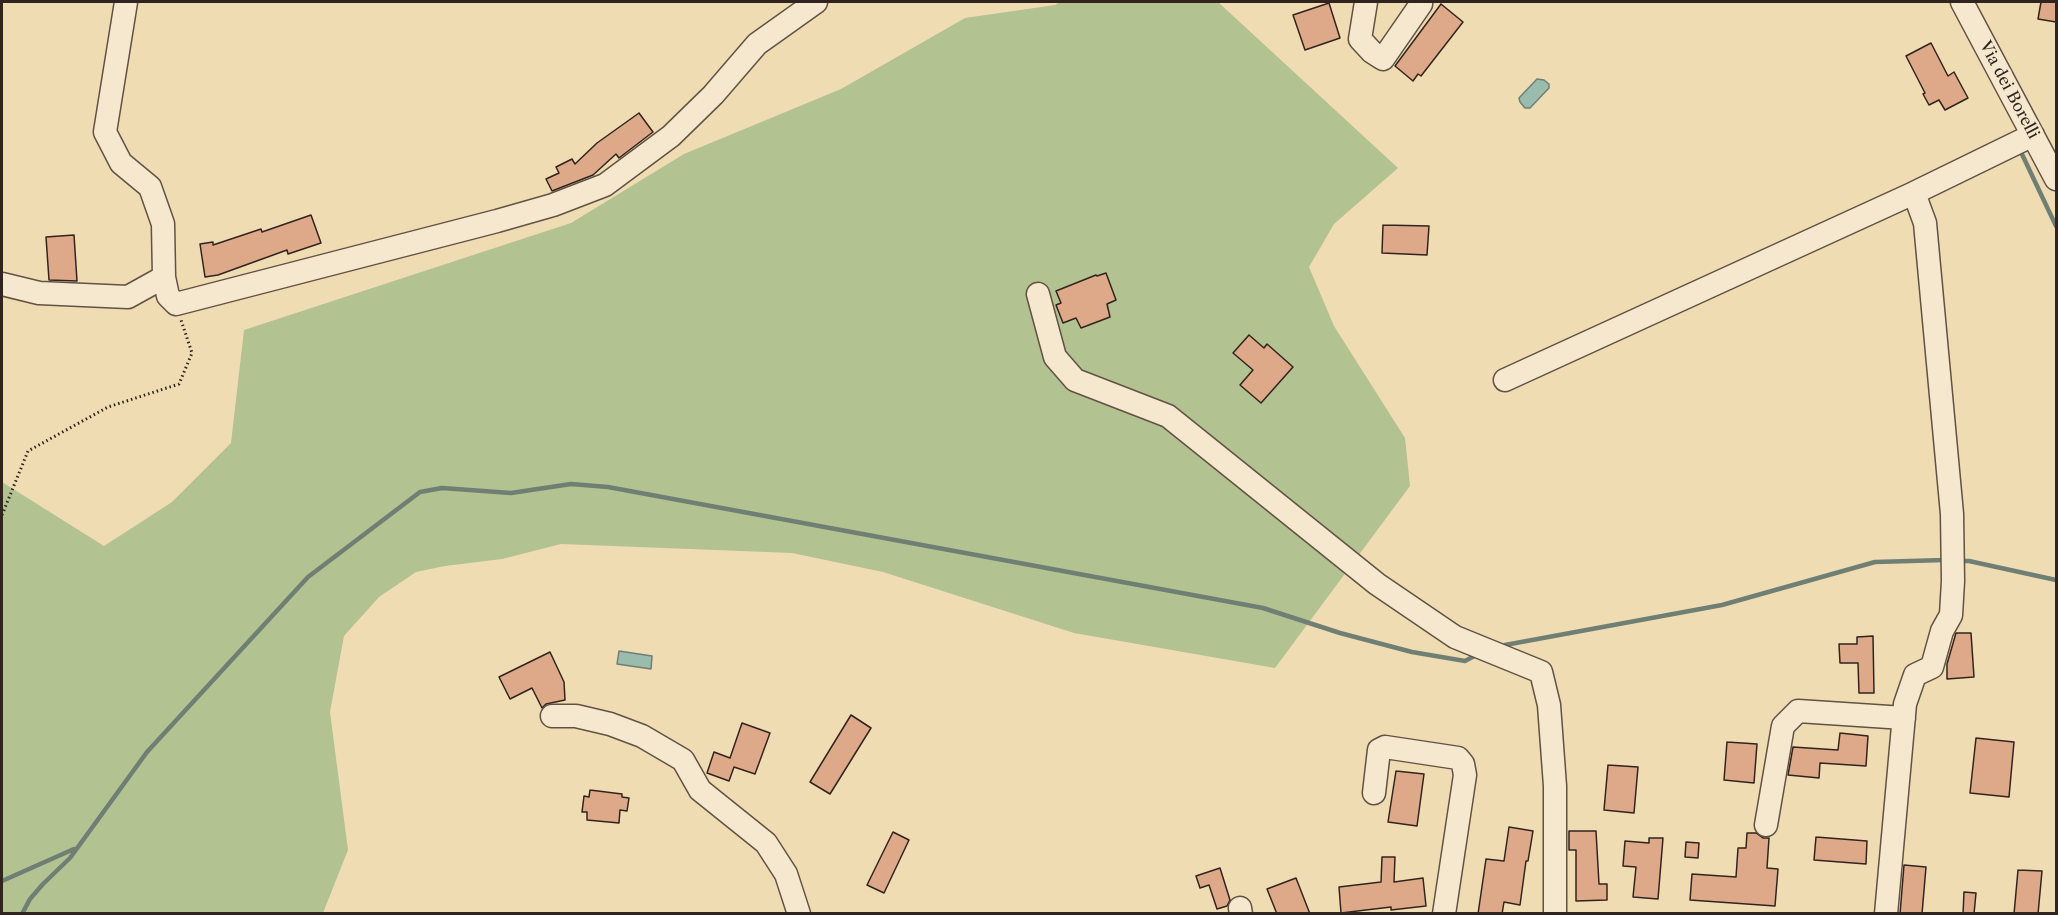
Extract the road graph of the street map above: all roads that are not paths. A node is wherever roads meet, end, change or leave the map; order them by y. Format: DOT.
graph roads {
  1 [pos="126,2"];
  2 [pos="816,2"];
  3 [pos="1366,2"];
  4 [pos="1966,2"];
  5 [pos="1421,4"];
  6 [pos="2033,135"];
  7 [pos="2056,179"];
  8 [pos="1914,193"];
  9 [pos="164,277"];
  10 [pos="2,284"];
  11 [pos="1038,294"];
  12 [pos="1505,380"];
  13 [pos="1904,711"];
  14 [pos="552,716"];
  15 [pos="1374,793"];
  16 [pos="1766,825"];
  17 [pos="799,914"];
  18 [pos="1444,914"];
  19 [pos="1555,914"];
  20 [pos="1886,914"];
  1 -- 9 [label="street"];
  2 -- 9 [label="street"];
  3 -- 5 [label="street"];
  4 -- 6 [label="street, Via dei Borelli"];
  6 -- 7 [label="street, Via dei Borelli"];
  6 -- 8 [label="street"];
  8 -- 12 [label="street"];
  8 -- 13 [label="street"];
  9 -- 10 [label="street"];
  11 -- 19 [label="street"];
  13 -- 16 [label="street"];
  13 -- 20 [label="street"];
  14 -- 17 [label="street"];
  15 -- 18 [label="street"];
}
